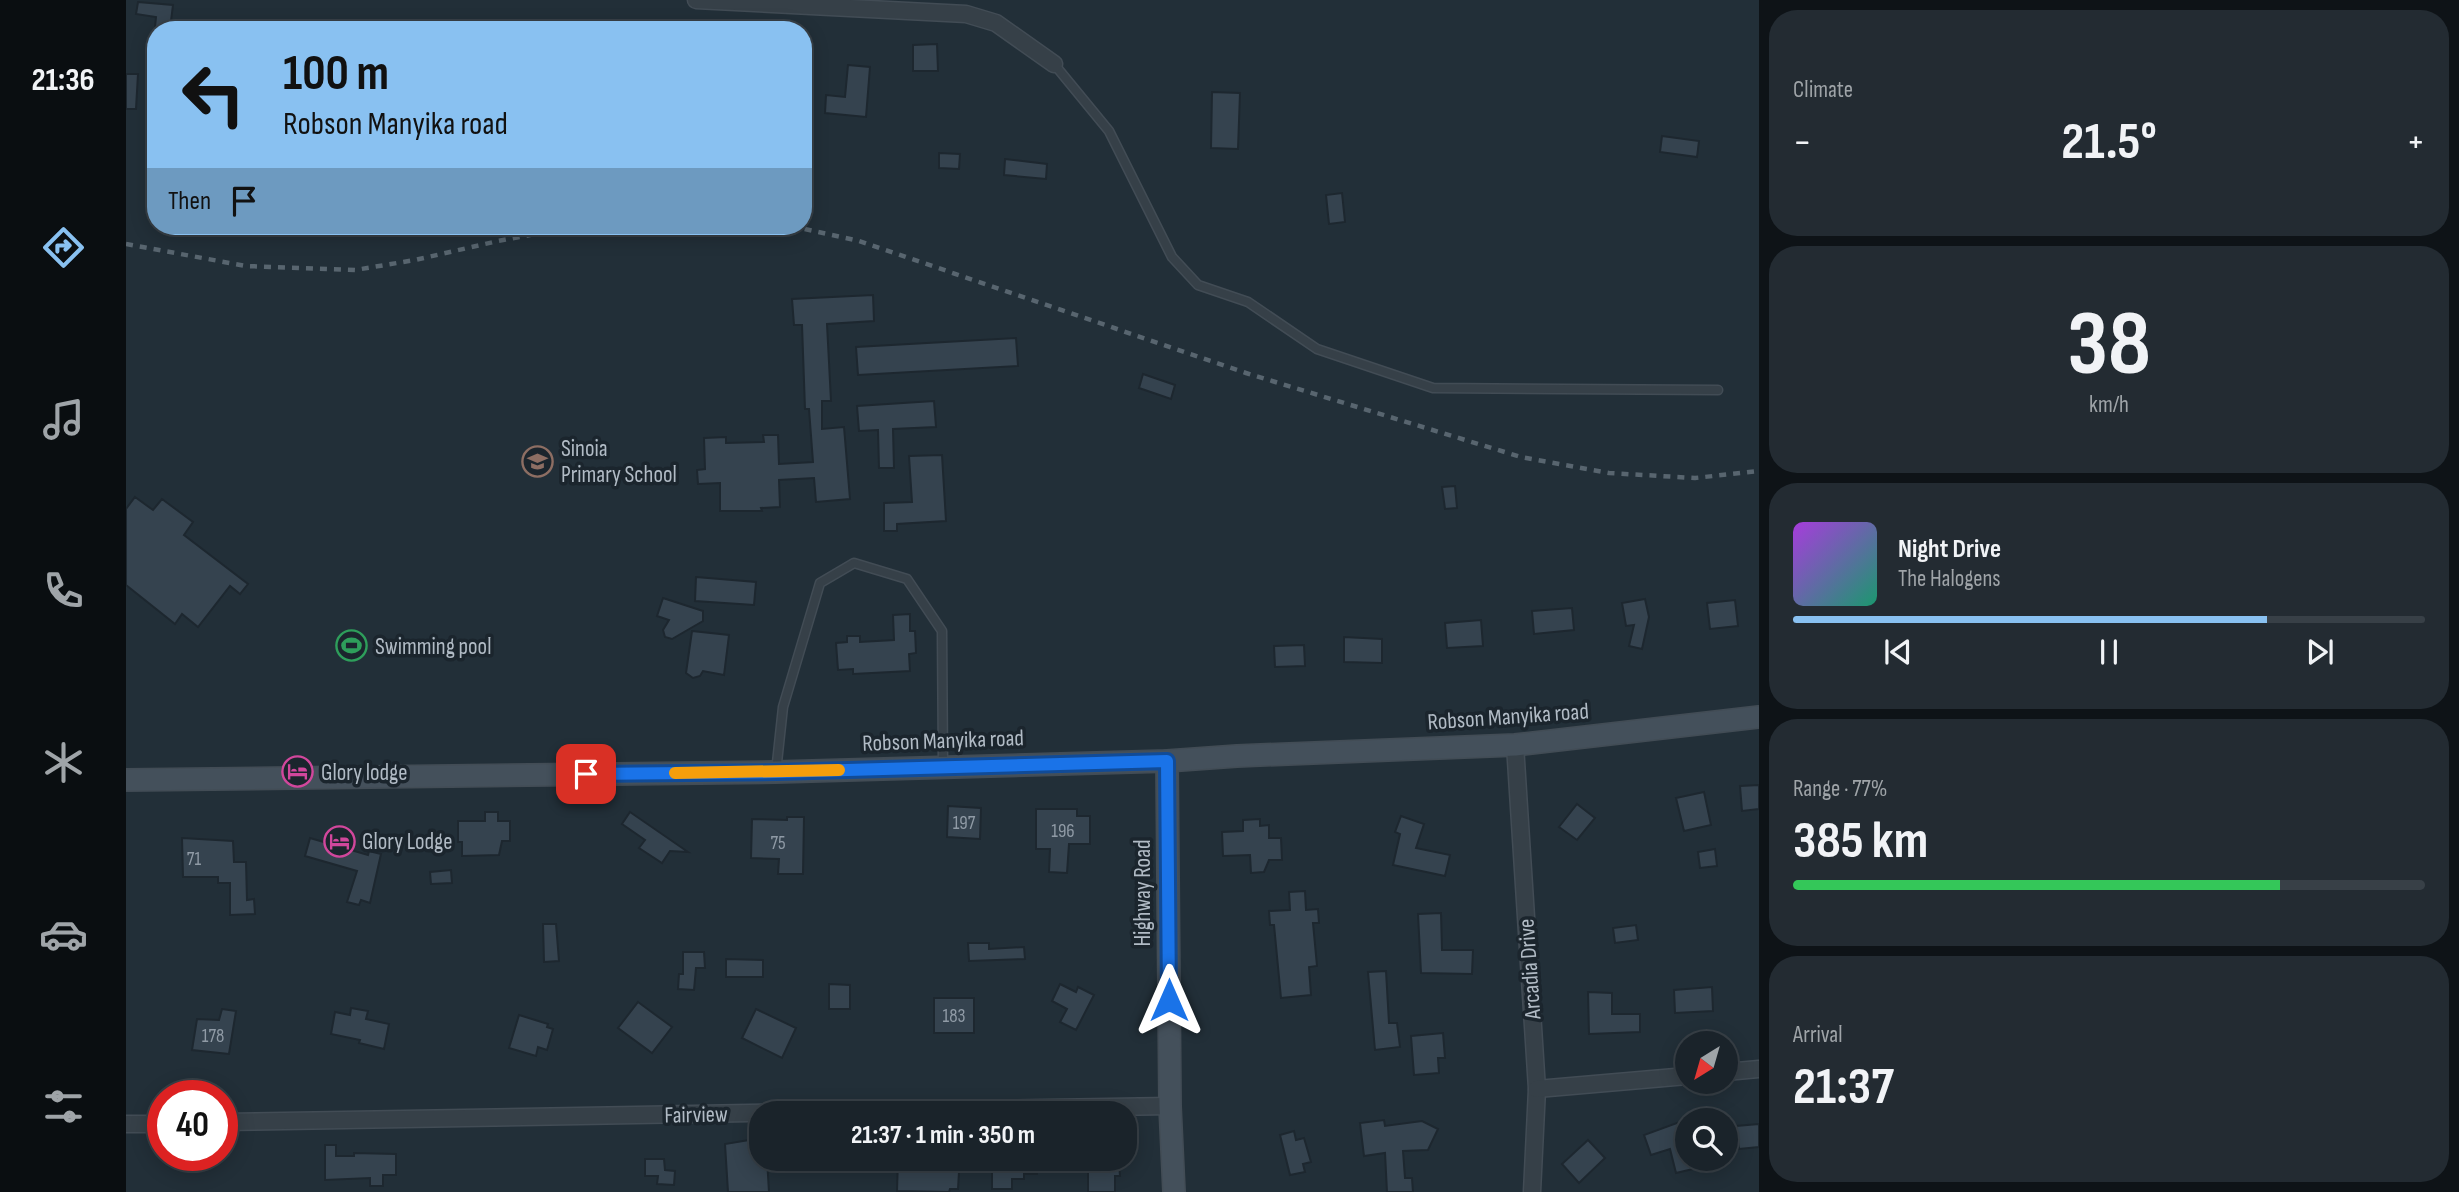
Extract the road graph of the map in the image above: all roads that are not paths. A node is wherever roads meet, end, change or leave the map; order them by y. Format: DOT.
graph roads {
  1 [pos="696,0"];
  2 [pos="1054,64"];
  3 [pos="1718,390"];
  4 [pos="1759,717"];
  5 [pos="1514,746"];
  6 [pos="1167,761"];
  7 [pos="943,766"];
  8 [pos="776,772"];
  9 [pos="126,780"];
  10 [pos="1759,1069"];
  11 [pos="1738,1071"];
  12 [pos="1675,1077"];
  13 [pos="1537,1089"];
  14 [pos="1170,1106"];
  15 [pos="238,1122"];
  16 [pos="126,1124"];
  17 [pos="147,1124"];
  18 [pos="1174,1192"];
  19 [pos="1532,1192"];
  1 -- 2 [label="street"];
  2 -- 3 [label="lane"];
  4 -- 5 [label="street, Robson Manyika road"];
  5 -- 6 [label="street, Robson Manyika road"];
  5 -- 13 [label="street, Arcadia Drive"];
  6 -- 7 [label="street, Robson Manyika road"];
  6 -- 14 [label="street, Highway Road"];
  7 -- 8 [label="street, Robson Manyika road"];
  7 -- 8 [label="lane"];
  8 -- 9 [label="street, Robson Manyika road"];
  10 -- 11 [label="street"];
  12 -- 13 [label="street"];
  13 -- 19 [label="street, Arcadia Drive"];
  14 -- 15 [label="street, Fairview"];
  14 -- 18 [label="street, Highway Road"];
  16 -- 17 [label="street"];
}
